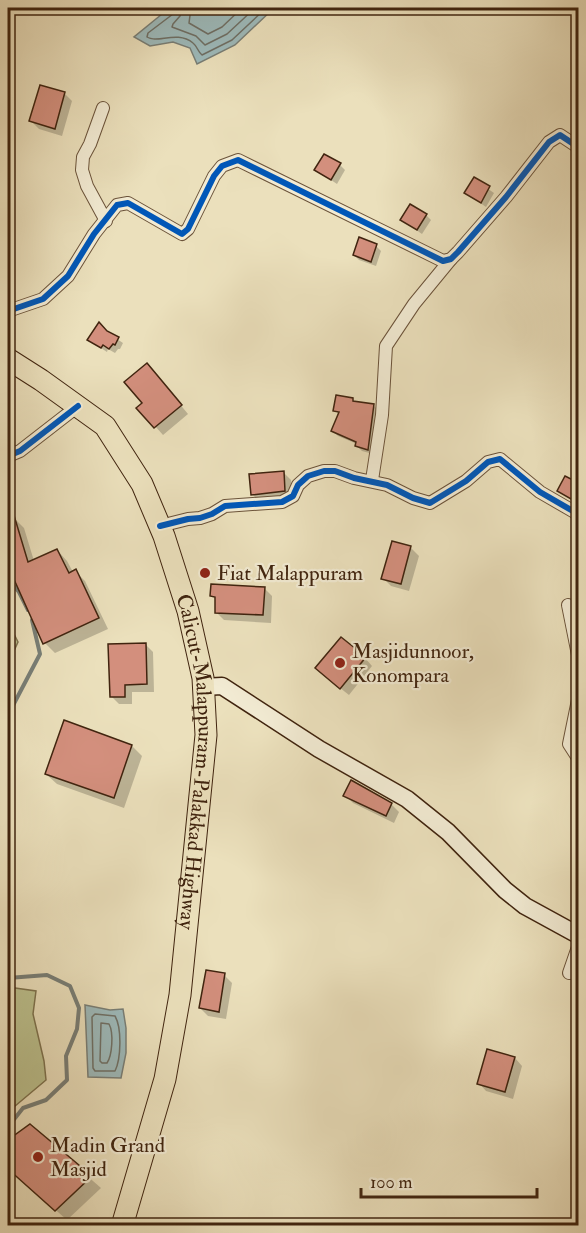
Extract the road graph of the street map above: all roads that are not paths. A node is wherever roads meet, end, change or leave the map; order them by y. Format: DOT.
graph roads {
  1 [pos="103,108"];
  2 [pos="579,147"];
  3 [pos="106,221"];
  4 [pos="451,260"];
  5 [pos="8,311"];
  6 [pos="8,359"];
  7 [pos="78,406"];
  8 [pos="8,456"];
  9 [pos="372,480"];
  10 [pos="579,514"];
  11 [pos="160,526"];
  12 [pos="568,605"];
  13 [pos="579,655"];
  14 [pos="209,682"];
  15 [pos="579,700"];
  16 [pos="579,758"];
  17 [pos="579,935"];
  18 [pos="579,947"];
  19 [pos="569,973"];
  20 [pos="122,1226"];
  1 -- 3 [label="street"];
  2 -- 4 [label="street"];
  3 -- 4 [label="street"];
  3 -- 5 [label="street"];
  4 -- 9 [label="street"];
  6 -- 7 [label="highway, Calicut-Malappuram-Palakkad Highway"];
  7 -- 8 [label="street"];
  7 -- 11 [label="highway, Calicut-Malappuram-Palakkad Highway"];
  9 -- 10 [label="street"];
  9 -- 11 [label="street"];
  11 -- 14 [label="highway, Calicut-Malappuram-Palakkad Highway"];
  12 -- 13 [label="street"];
  14 -- 17 [label="main road"];
  14 -- 20 [label="highway, Calicut-Malappuram-Palakkad Highway"];
  15 -- 16 [label="street"];
  18 -- 19 [label="street"];
}
